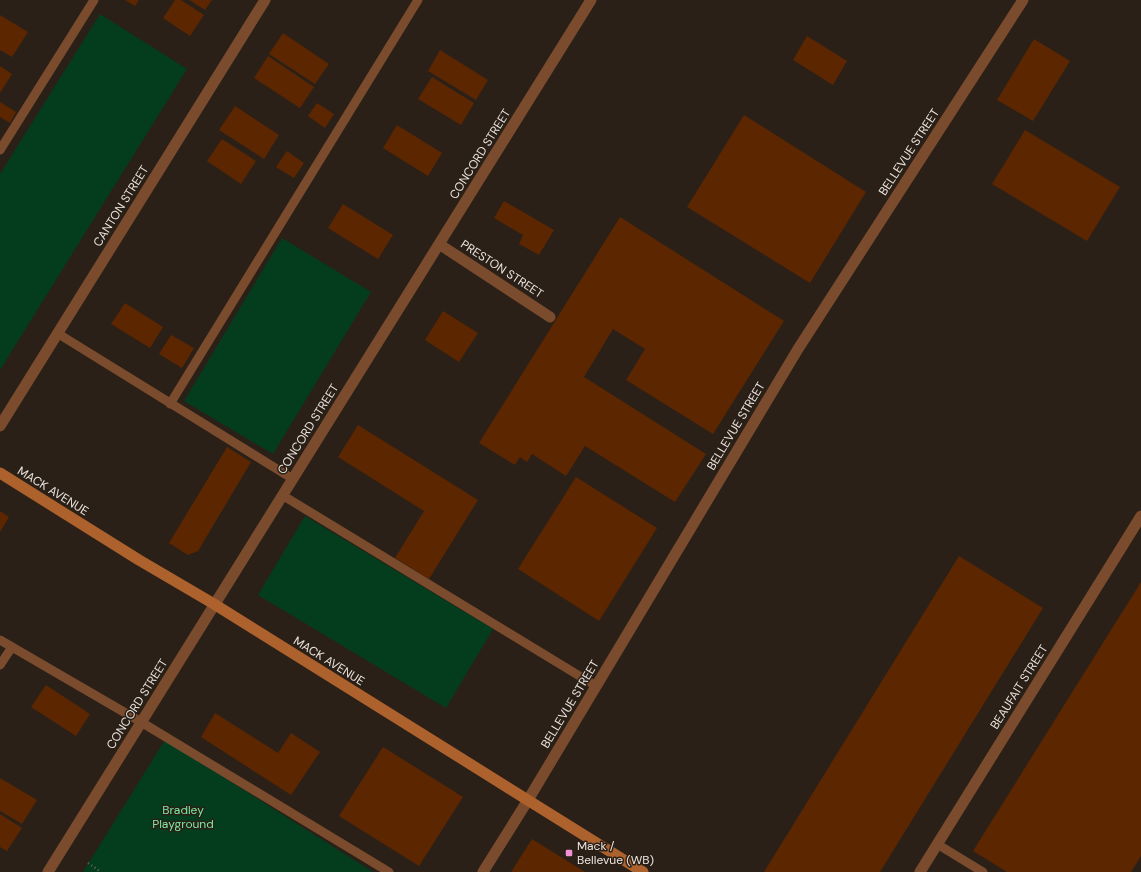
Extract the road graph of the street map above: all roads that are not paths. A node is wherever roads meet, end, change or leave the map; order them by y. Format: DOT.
graph roads {
  1 [pos="94,0"];
  2 [pos="265,0"];
  3 [pos="418,0"];
  4 [pos="591,0"];
  5 [pos="1023,0"];
  6 [pos="0,150"];
  7 [pos="439,244"];
  8 [pos="550,317"];
  9 [pos="57,334"];
  10 [pos="170,404"];
  11 [pos="0,426"];
  12 [pos="0,473"];
  13 [pos="293,479"];
  14 [pos="282,495"];
  15 [pos="1141,516"];
  16 [pos="214,604"];
  17 [pos="0,640"];
  18 [pos="12,647"];
  19 [pos="0,665"];
  20 [pos="596,686"];
  21 [pos="141,722"];
  22 [pos="528,800"];
  23 [pos="937,844"];
  24 [pos="48,872"];
  25 [pos="389,872"];
  26 [pos="483,872"];
  27 [pos="643,872"];
  28 [pos="920,872"];
  29 [pos="983,872"];
  1 -- 6 [label="lane"];
  2 -- 9 [label="street, CANTON STREET"];
  3 -- 10 [label="lane"];
  4 -- 7 [label="street, CONCORD STREET"];
  5 -- 20 [label="street, BELLEVUE STREET"];
  7 -- 8 [label="street, PRESTON STREET"];
  7 -- 13 [label="street, CONCORD STREET"];
  9 -- 10 [label="lane"];
  9 -- 11 [label="street, CANTON STREET"];
  10 -- 13 [label="lane"];
  12 -- 16 [label="main road, MACK AVENUE"];
  13 -- 14 [label="street, CONCORD STREET"];
  14 -- 16 [label="street, CONCORD STREET"];
  14 -- 20 [label="lane"];
  15 -- 23 [label="street, BEAUFAIT STREET"];
  16 -- 21 [label="street, CONCORD STREET"];
  16 -- 22 [label="main road, MACK AVENUE"];
  17 -- 18 [label="lane"];
  18 -- 19 [label="lane"];
  18 -- 21 [label="lane"];
  20 -- 22 [label="street, BELLEVUE STREET"];
  21 -- 24 [label="street, CONCORD STREET"];
  21 -- 25 [label="lane"];
  22 -- 26 [label="street, BELLEVUE STREET"];
  22 -- 27 [label="main road, MACK AVENUE"];
  23 -- 28 [label="street, BEAUFAIT STREET"];
  23 -- 29 [label="lane"];
}
